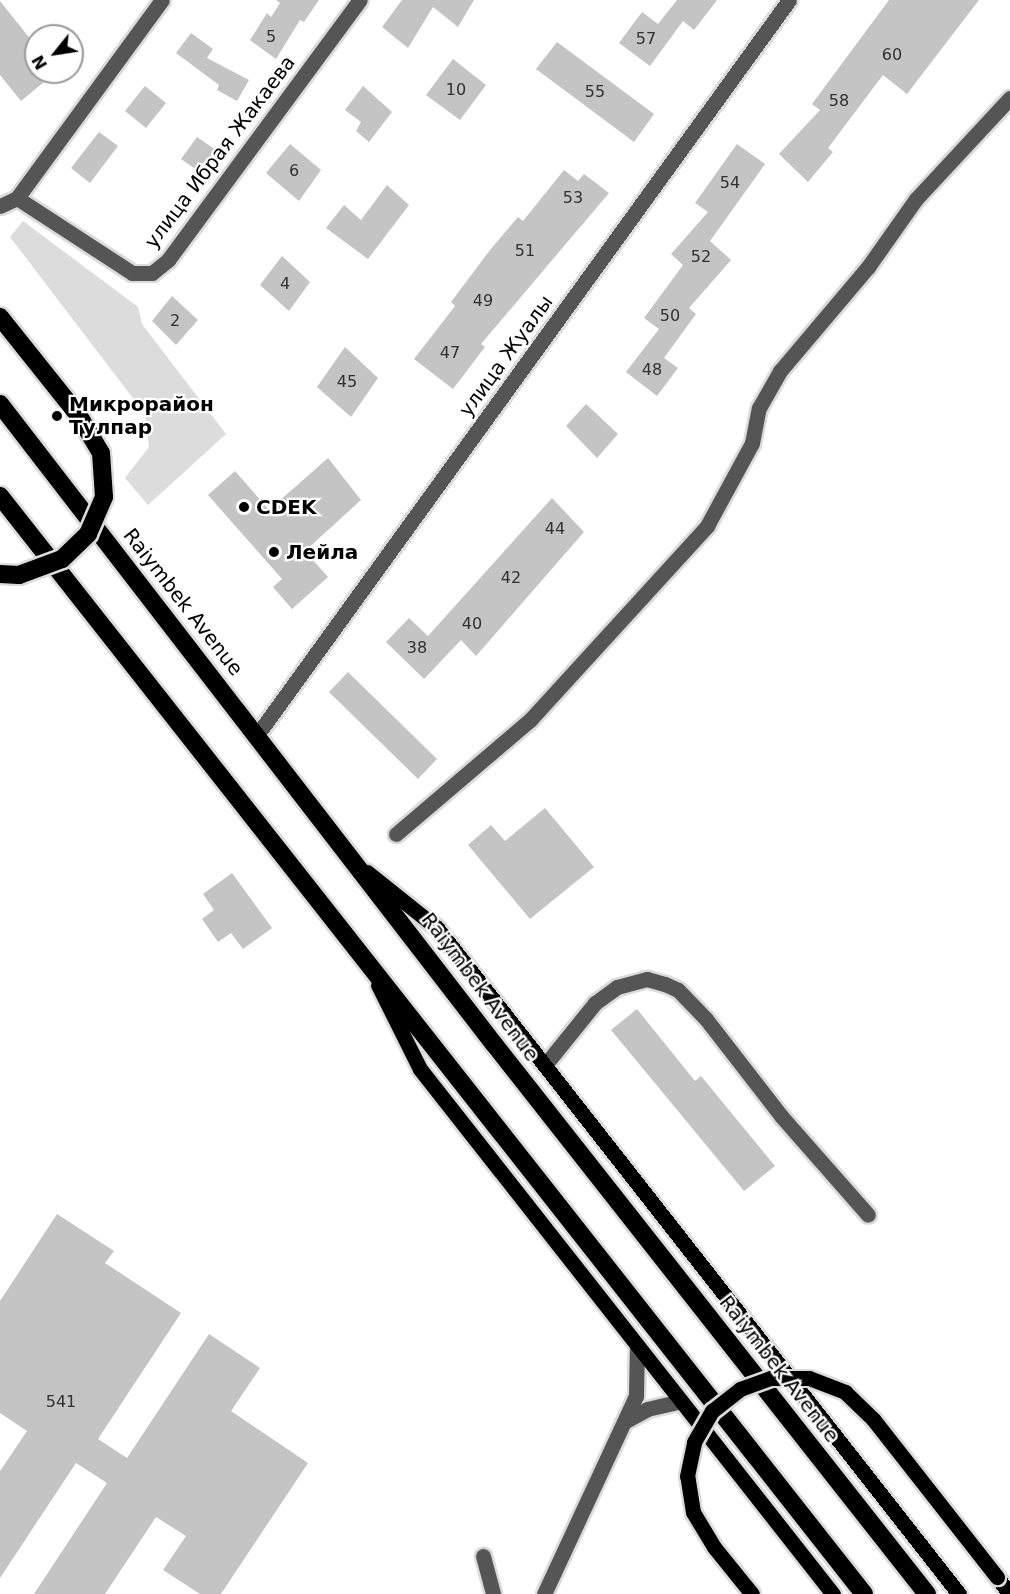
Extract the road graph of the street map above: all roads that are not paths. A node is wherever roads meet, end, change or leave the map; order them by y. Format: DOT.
graph roads {
  1 [pos="162,0"];
  2 [pos="360,0"];
  3 [pos="789,0"];
  4 [pos="1010,98"];
  5 [pos="17,198"];
  6 [pos="0,206"];
  7 [pos="0,317"];
  8 [pos="0,404"];
  9 [pos="0,496"];
  10 [pos="0,574"];
  11 [pos="257,735"];
  12 [pos="396,834"];
  13 [pos="356,863"];
  14 [pos="367,963"];
  15 [pos="545,1065"];
  16 [pos="868,1215"];
  17 [pos="637,1345"];
  18 [pos="681,1401"];
  19 [pos="624,1422"];
  20 [pos="483,1556"];
  21 [pos="493,1594"];
  22 [pos="544,1594"];
  23 [pos="752,1594"];
  24 [pos="833,1594"];
  25 [pos="864,1594"];
  26 [pos="927,1594"];
  27 [pos="959,1594"];
  28 [pos="1010,1594"];
  1 -- 5 [label="street"];
  2 -- 5 [label="street, улица Ибрая Жакаева"];
  3 -- 11 [label="street, улица Жуалы"];
  4 -- 12 [label="street"];
  5 -- 6 [label="street"];
  7 -- 10 [label="highway, bridge"];
  8 -- 11 [label="highway, Raiymbek Avenue"];
  9 -- 14 [label="highway"];
  11 -- 13 [label="highway, Raiymbek Avenue"];
  13 -- 15 [label="main road"];
  13 -- 26 [label="highway, Raiymbek Avenue"];
  14 -- 17 [label="main road"];
  14 -- 25 [label="highway"];
  15 -- 16 [label="street"];
  15 -- 27 [label="main road"];
  17 -- 18 [label="main road"];
  17 -- 19 [label="street"];
  18 -- 19 [label="street"];
  18 -- 24 [label="main road"];
  19 -- 22 [label="street"];
  20 -- 21 [label="street"];
  23 -- 28 [label="main road, bridge"];
}
